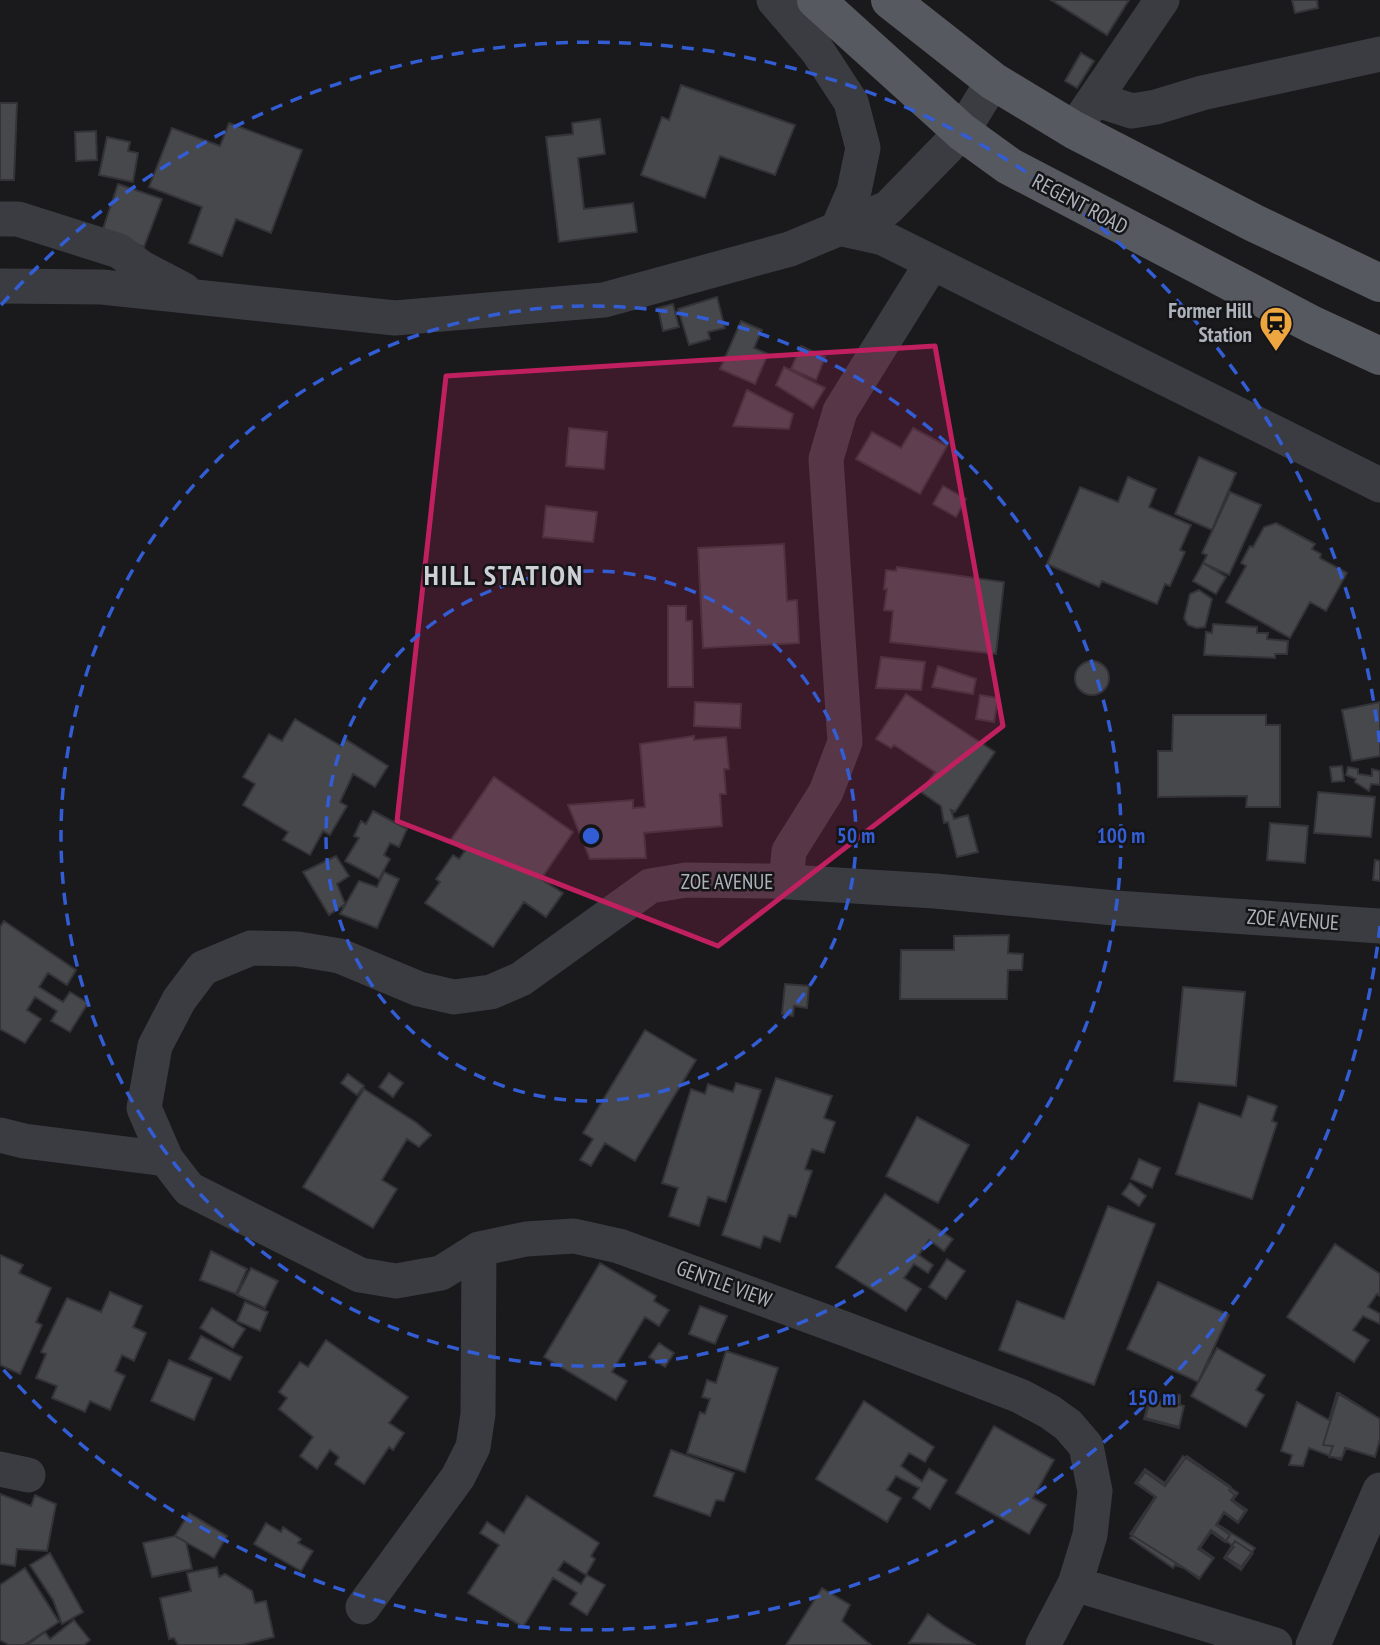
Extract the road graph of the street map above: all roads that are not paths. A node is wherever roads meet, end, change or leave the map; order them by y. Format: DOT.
graph roads {
  1 [pos="774,0"];
  2 [pos="816,0"];
  3 [pos="890,0"];
  4 [pos="1162,0"];
  5 [pos="1380,54"];
  6 [pos="993,81"];
  7 [pos="1095,99"];
  8 [pos="1074,130"];
  9 [pos="962,132"];
  10 [pos="0,219"];
  11 [pos="838,228"];
  12 [pos="932,263"];
  13 [pos="1380,283"];
  14 [pos="0,286"];
  15 [pos="200,298"];
  16 [pos="1380,356"];
  17 [pos="1380,485"];
  18 [pos="786,882"];
  19 [pos="1380,926"];
  20 [pos="0,1135"];
  21 [pos="166,1159"];
  22 [pos="479,1249"];
  23 [pos="1380,1490"];
  24 [pos="1075,1584"];
  25 [pos="363,1607"];
  26 [pos="1043,1645"];
  27 [pos="1275,1645"];
  28 [pos="1313,1645"];
  1 -- 11 [label="street"];
  2 -- 9 [label="main road, REGENT ROAD"];
  3 -- 6 [label="main road"];
  4 -- 7 [label="street"];
  5 -- 7 [label="street"];
  6 -- 8 [label="main road"];
  6 -- 9 [label="street"];
  7 -- 8 [label="street"];
  8 -- 13 [label="main road"];
  9 -- 11 [label="street"];
  9 -- 16 [label="main road, REGENT ROAD"];
  10 -- 15 [label="street"];
  11 -- 12 [label="street"];
  11 -- 15 [label="street"];
  12 -- 17 [label="street"];
  12 -- 18 [label="street"];
  14 -- 15 [label="street"];
  18 -- 19 [label="street, ZOE AVENUE"];
  18 -- 21 [label="street, ZOE AVENUE"];
  20 -- 21 [label="street"];
  21 -- 22 [label="street, GENTLE VIEW"];
  22 -- 24 [label="street, GENTLE VIEW"];
  22 -- 25 [label="street"];
  23 -- 28 [label="street"];
  24 -- 26 [label="street, GENTLE VIEW"];
  24 -- 27 [label="street"];
}
